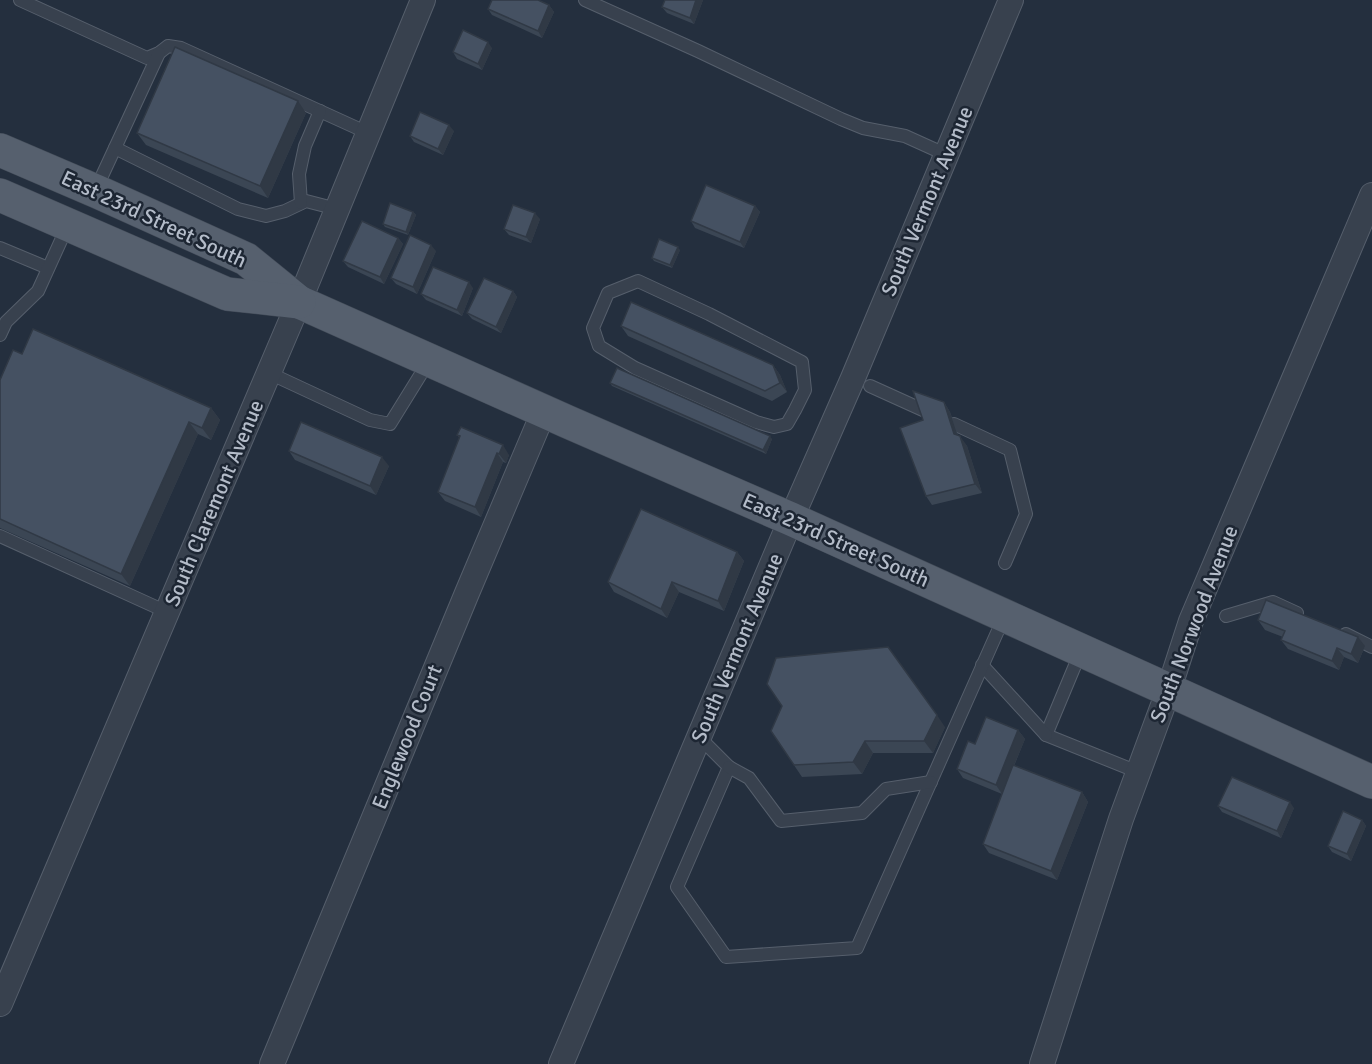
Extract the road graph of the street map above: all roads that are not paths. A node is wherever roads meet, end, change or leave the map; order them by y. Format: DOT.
graph roads {
  1 [pos="20,0"];
  2 [pos="423,0"];
  3 [pos="585,0"];
  4 [pos="1011,0"];
  5 [pos="159,53"];
  6 [pos="320,111"];
  7 [pos="368,133"];
  8 [pos="115,148"];
  9 [pos="0,150"];
  10 [pos="947,155"];
  11 [pos="95,191"];
  12 [pos="0,195"];
  13 [pos="1372,195"];
  14 [pos="301,203"];
  15 [pos="337,209"];
  16 [pos="68,224"];
  17 [pos="0,248"];
  18 [pos="48,268"];
  19 [pos="299,302"];
  20 [pos="0,335"];
  21 [pos="429,360"];
  22 [pos="269,372"];
  23 [pos="870,386"];
  24 [pos="923,410"];
  25 [pos="544,411"];
  26 [pos="954,424"];
  27 [pos="774,427"];
  28 [pos="791,519"];
  29 [pos="0,536"];
  30 [pos="1005,563"];
  31 [pos="167,612"];
  32 [pos="1004,616"];
  33 [pos="1226,616"];
  34 [pos="1312,619"];
  35 [pos="1332,628"];
  36 [pos="1372,647"];
  37 [pos="1082,650"];
  38 [pos="982,665"];
  39 [pos="1169,689"];
  40 [pos="1046,735"];
  41 [pos="699,737"];
  42 [pos="729,768"];
  43 [pos="1138,772"];
  44 [pos="931,782"];
  45 [pos="1372,782"];
  46 [pos="0,1004"];
  47 [pos="272,1064"];
  48 [pos="561,1064"];
  49 [pos="1042,1064"];
  1 -- 5 [label="lane"];
  2 -- 7 [label="street, South Claremont Avenue"];
  3 -- 10 [label="lane"];
  4 -- 10 [label="street, South Vermont Avenue"];
  5 -- 6 [label="lane"];
  5 -- 8 [label="lane"];
  6 -- 7 [label="lane"];
  6 -- 14 [label="lane"];
  7 -- 15 [label="street, South Claremont Avenue"];
  8 -- 11 [label="lane"];
  8 -- 14 [label="lane"];
  9 -- 11 [label="main road, East 23rd Street South"];
  10 -- 28 [label="street, South Vermont Avenue"];
  11 -- 19 [label="main road, East 23rd Street South"];
  12 -- 16 [label="main road, East 23rd Street South"];
  13 -- 39 [label="street, South Norwood Avenue"];
  14 -- 15 [label="lane"];
  15 -- 19 [label="street, South Claremont Avenue"];
  16 -- 18 [label="lane"];
  16 -- 19 [label="main road, East 23rd Street South"];
  17 -- 18 [label="lane"];
  18 -- 20 [label="lane"];
  19 -- 21 [label="main road, East 23rd Street South"];
  19 -- 22 [label="street, South Claremont Avenue"];
  21 -- 22 [label="lane"];
  21 -- 25 [label="main road, East 23rd Street South"];
  22 -- 31 [label="street, South Claremont Avenue"];
  23 -- 24 [label="lane"];
  25 -- 28 [label="main road, East 23rd Street South"];
  25 -- 47 [label="street, Englewood Court"];
  26 -- 30 [label="lane"];
  27 -- 27 [label="lane"];
  28 -- 32 [label="main road, East 23rd Street South"];
  28 -- 41 [label="street, South Vermont Avenue"];
  29 -- 31 [label="lane"];
  31 -- 46 [label="street, South Claremont Avenue"];
  32 -- 37 [label="main road, East 23rd Street South"];
  32 -- 38 [label="lane"];
  33 -- 34 [label="lane"];
  35 -- 36 [label="lane"];
  37 -- 39 [label="main road, East 23rd Street South"];
  37 -- 40 [label="lane"];
  38 -- 40 [label="lane"];
  38 -- 44 [label="lane"];
  39 -- 43 [label="street, South Norwood Avenue"];
  39 -- 45 [label="main road, East 23rd Street South"];
  40 -- 43 [label="lane"];
  41 -- 42 [label="lane"];
  41 -- 48 [label="street, South Vermont Avenue"];
  42 -- 44 [label="lane"];
  42 -- 44 [label="lane"];
  43 -- 49 [label="street, South Norwood Avenue"];
}
